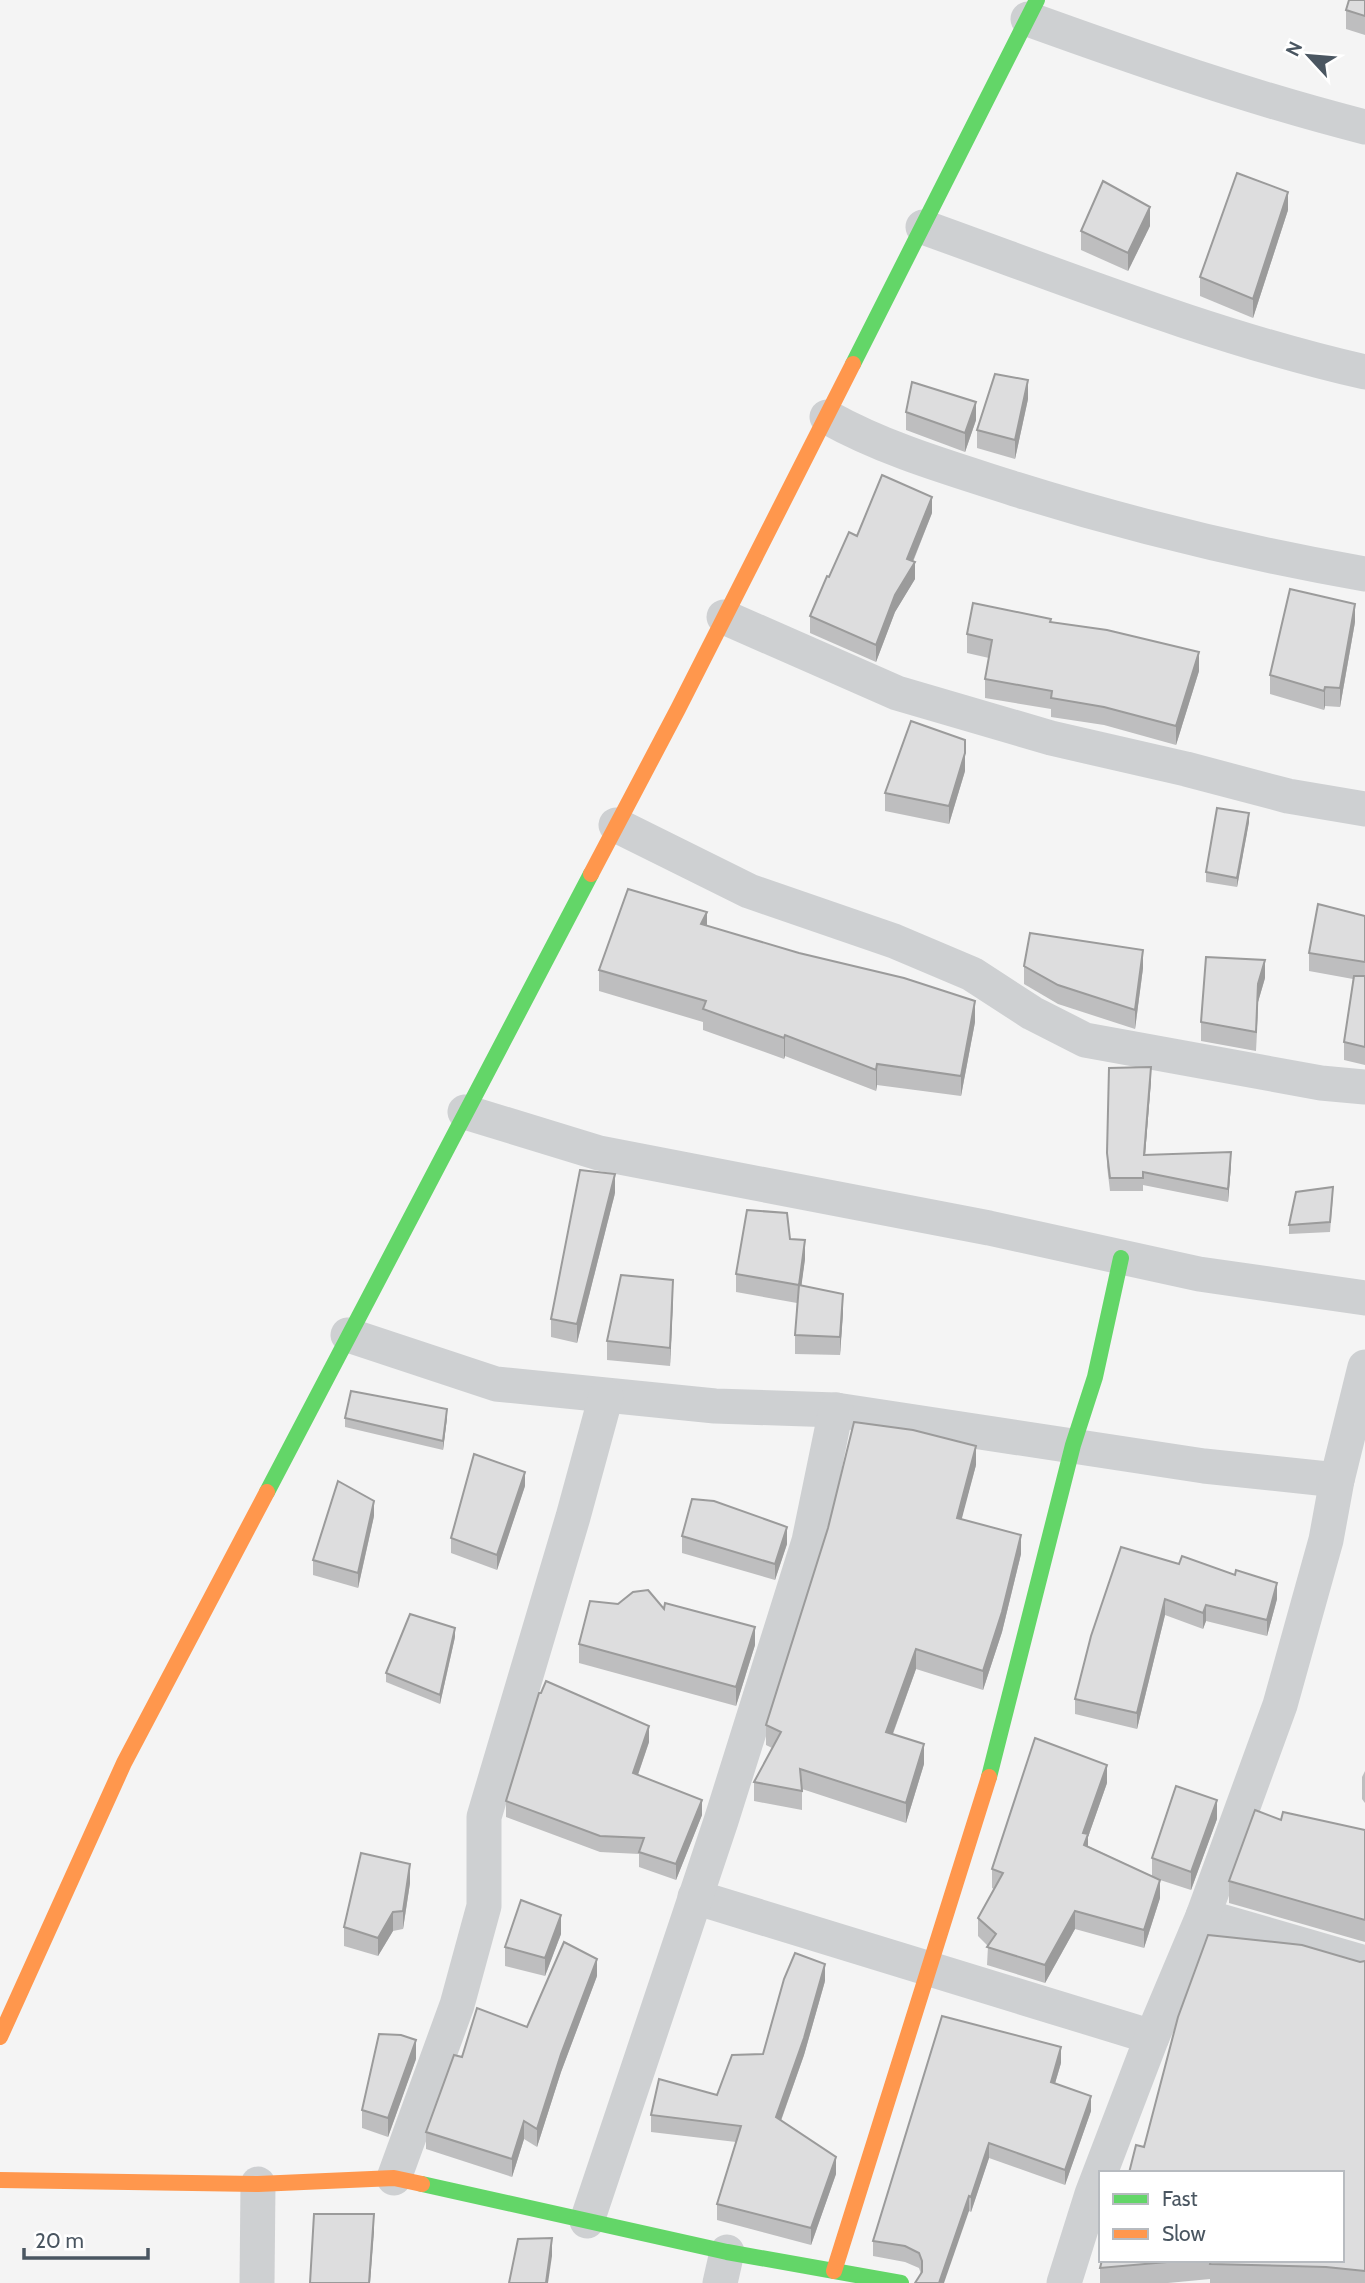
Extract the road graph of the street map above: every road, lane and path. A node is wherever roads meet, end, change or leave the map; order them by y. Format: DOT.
graph roads {
  1 [pos="1033,10"];
  2 [pos="1365,127"];
  3 [pos="923,227"];
  4 [pos="1365,372"];
  5 [pos="827,417"];
  6 [pos="1365,574"];
  7 [pos="723,617"];
  8 [pos="1365,809"];
  9 [pos="616,825"];
  10 [pos="1365,1087"];
  11 [pos="465,1112"];
  12 [pos="1121,1258"];
  13 [pos="1365,1298"];
  14 [pos="348,1335"];
  15 [pos="1365,1367"];
  16 [pos="606,1396"];
  17 [pos="836,1410"];
  18 [pos="1357,1442"];
  19 [pos="1073,1445"];
  20 [pos="1337,1480"];
  21 [pos="695,1897"];
  22 [pos="1203,1916"];
  23 [pos="1365,1963"];
  24 [pos="927,1969"];
  25 [pos="0,2037"];
  26 [pos="1152,2037"];
  27 [pos="1101,2171"];
  28 [pos="1099,2176"];
  29 [pos="394,2178"];
  30 [pos="0,2179"];
  31 [pos="258,2184"];
  32 [pos="587,2221"];
  33 [pos="724,2268"];
  34 [pos="834,2271"];
  35 [pos="257,2283"];
  36 [pos="901,2283"];
  37 [pos="1065,2283"];
  1 -- 2 [label="street"];
  1 -- 3 [label="street"];
  3 -- 4 [label="street"];
  3 -- 5 [label="street"];
  5 -- 6 [label="street"];
  5 -- 7 [label="street"];
  7 -- 8 [label="street"];
  7 -- 9 [label="street"];
  9 -- 10 [label="street"];
  9 -- 11 [label="street"];
  11 -- 12 [label="street"];
  11 -- 14 [label="street"];
  12 -- 13 [label="street"];
  12 -- 19 [label="street"];
  14 -- 16 [label="street"];
  14 -- 25 [label="street"];
  15 -- 18 [label="street"];
  16 -- 17 [label="street"];
  16 -- 29 [label="street"];
  17 -- 19 [label="street"];
  17 -- 21 [label="street"];
  18 -- 20 [label="street"];
  19 -- 20 [label="street"];
  19 -- 24 [label="street"];
  20 -- 22 [label="street"];
  21 -- 24 [label="street"];
  21 -- 32 [label="street"];
  22 -- 23 [label="street"];
  22 -- 26 [label="street"];
  24 -- 26 [label="street"];
  24 -- 34 [label="street"];
  26 -- 27 [label="street"];
  28 -- 37 [label="street"];
  29 -- 31 [label="street"];
  29 -- 32 [label="street"];
  30 -- 31 [label="street"];
  31 -- 35 [label="street"];
  32 -- 33 [label="street"];
  33 -- 34 [label="street"];
  34 -- 36 [label="street"];
}
